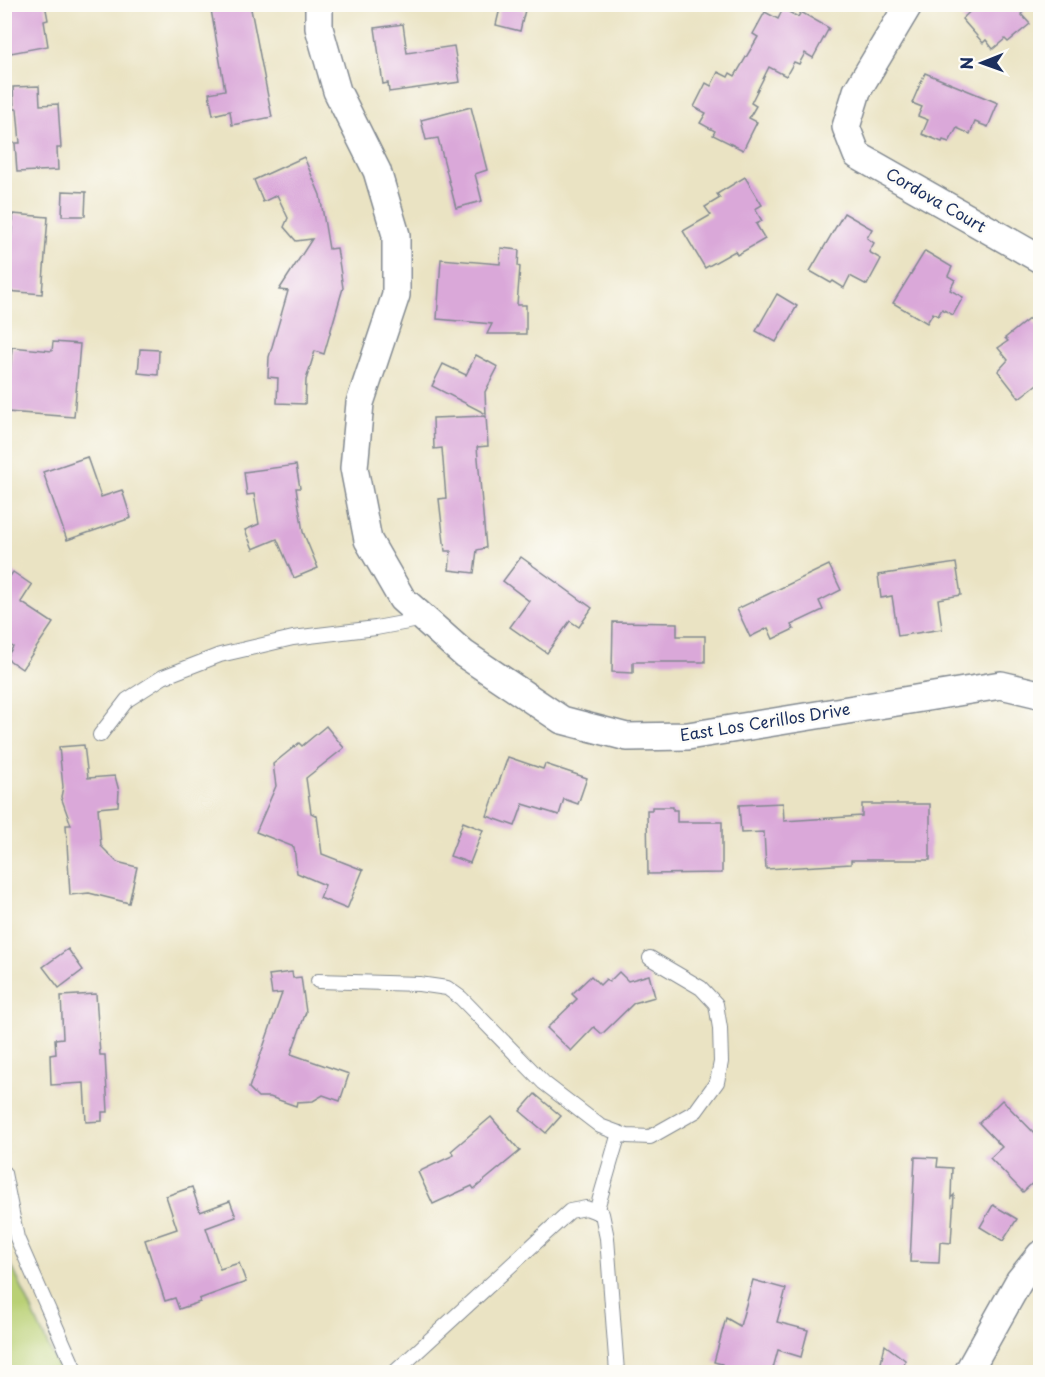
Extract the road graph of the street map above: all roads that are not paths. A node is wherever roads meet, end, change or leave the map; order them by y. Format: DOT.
graph roads {
  1 [pos="319,4"];
  2 [pos="909,4"];
  3 [pos="1041,259"];
  4 [pos="424,619"];
  5 [pos="1039,694"];
  6 [pos="100,735"];
  7 [pos="650,958"];
  8 [pos="318,981"];
  9 [pos="619,1133"];
  10 [pos="4,1173"];
  11 [pos="596,1212"];
  12 [pos="1041,1255"];
  13 [pos="76,1372"];
  14 [pos="395,1372"];
  15 [pos="617,1372"];
  16 [pos="968,1372"];
  1 -- 4 [label="street, East Los Cerillos Drive"];
  2 -- 3 [label="street, Cordova Court"];
  4 -- 5 [label="street, East Los Cerillos Drive"];
  4 -- 6 [label="lane"];
  7 -- 9 [label="lane"];
  8 -- 9 [label="lane"];
  9 -- 11 [label="lane"];
  10 -- 13 [label="lane"];
  11 -- 14 [label="lane"];
  11 -- 15 [label="lane"];
  12 -- 16 [label="street"];
}
